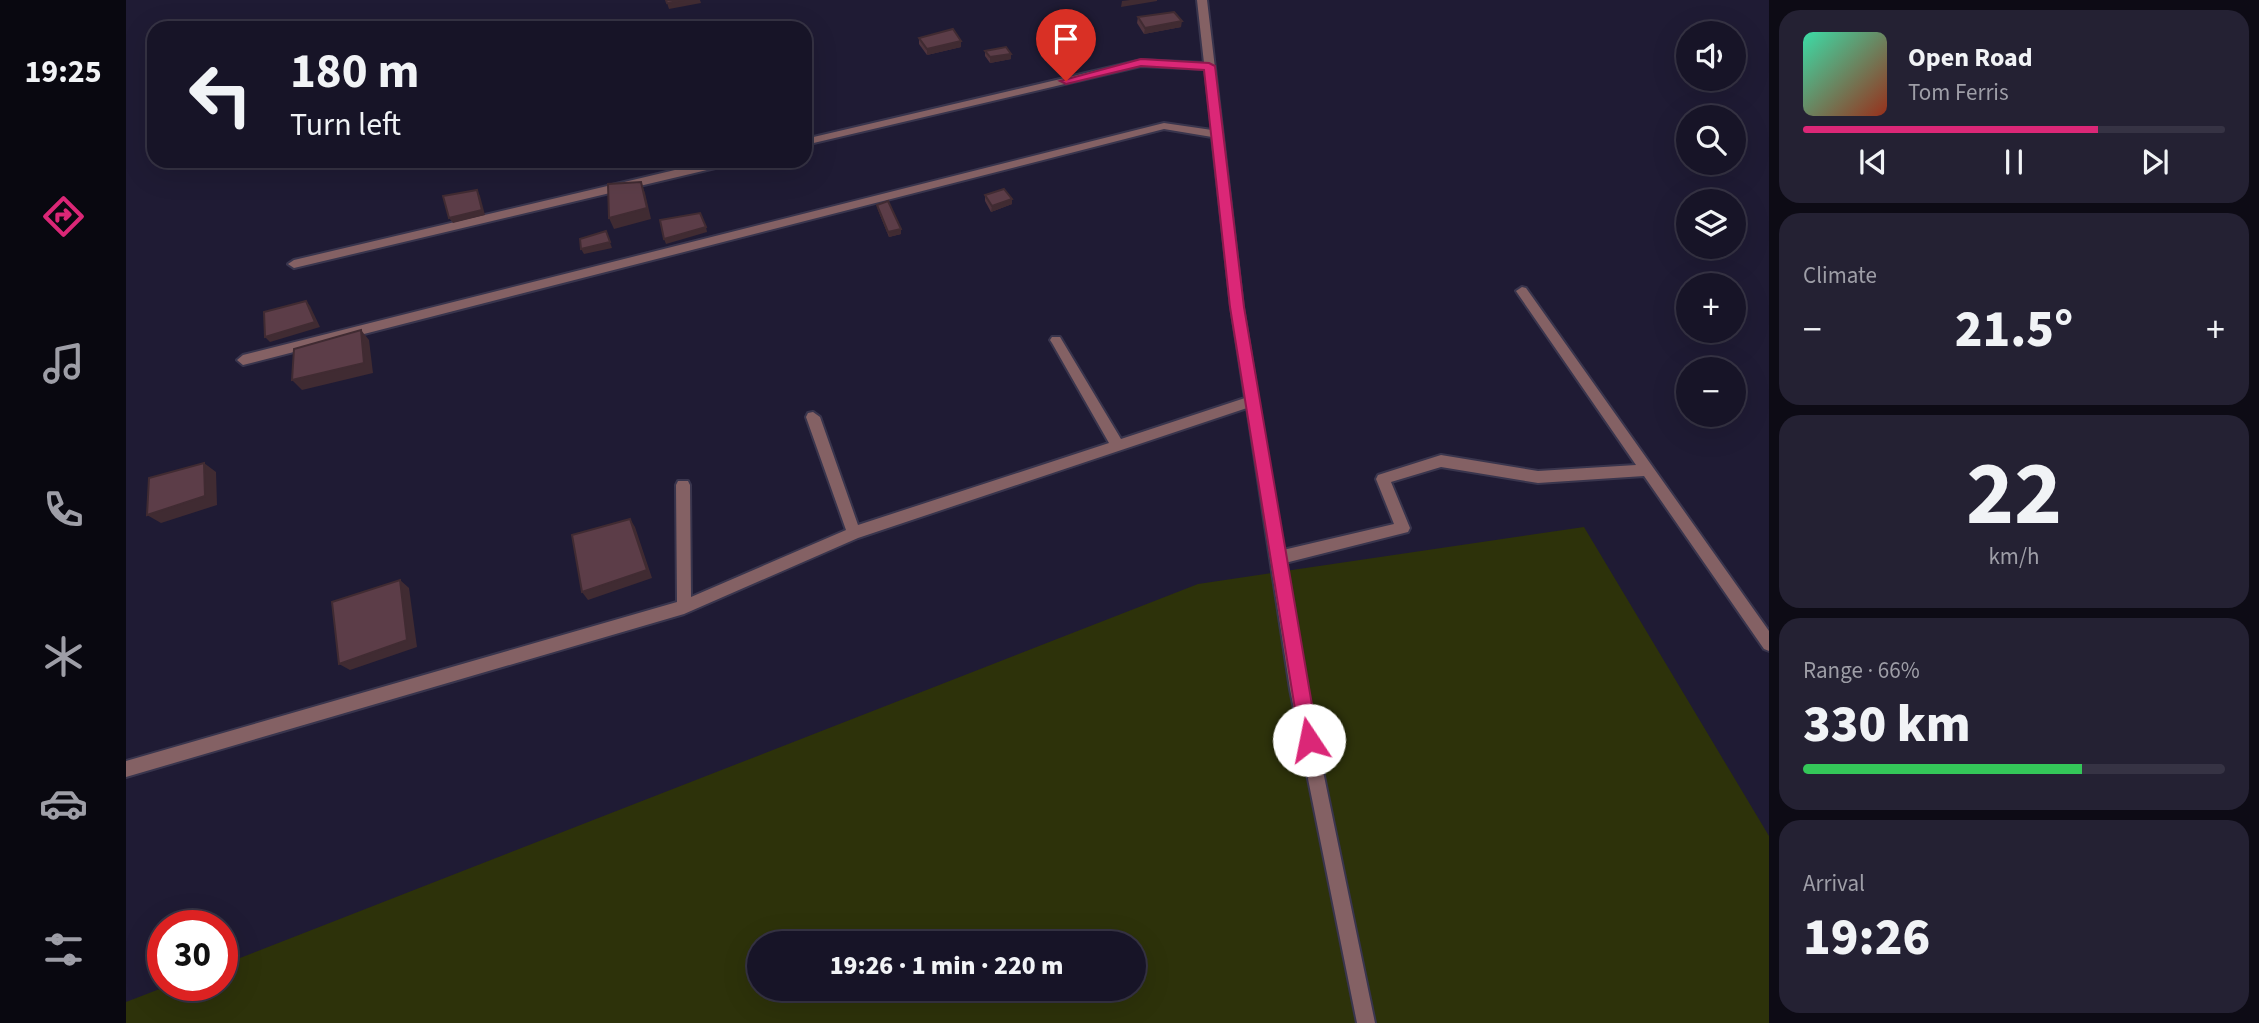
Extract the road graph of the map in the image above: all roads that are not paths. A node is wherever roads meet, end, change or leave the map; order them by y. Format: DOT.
graph roads {
  1 [pos="1202,0"];
  2 [pos="1209,66"];
  3 [pos="1217,134"];
  4 [pos="812,140"];
  5 [pos="699,168"];
  6 [pos="294,264"];
  7 [pos="1522,291"];
  8 [pos="1056,340"];
  9 [pos="243,360"];
  10 [pos="1252,401"];
  11 [pos="813,417"];
  12 [pos="1118,446"];
  13 [pos="1648,470"];
  14 [pos="683,485"];
  15 [pos="854,533"];
  16 [pos="1278,558"];
  17 [pos="684,607"];
  18 [pos="1769,644"];
  19 [pos="126,769"];
  20 [pos="1366,1023"];
  1 -- 2 [label="street"];
  2 -- 3 [label="street"];
  2 -- 4 [label="street"];
  3 -- 9 [label="street"];
  3 -- 10 [label="street"];
  5 -- 6 [label="street"];
  7 -- 13 [label="street"];
  8 -- 12 [label="street"];
  10 -- 12 [label="street"];
  10 -- 16 [label="street"];
  11 -- 15 [label="street"];
  12 -- 15 [label="street"];
  13 -- 16 [label="street"];
  13 -- 18 [label="street"];
  14 -- 17 [label="street"];
  15 -- 17 [label="street"];
  16 -- 20 [label="street"];
  17 -- 19 [label="street"];
}
